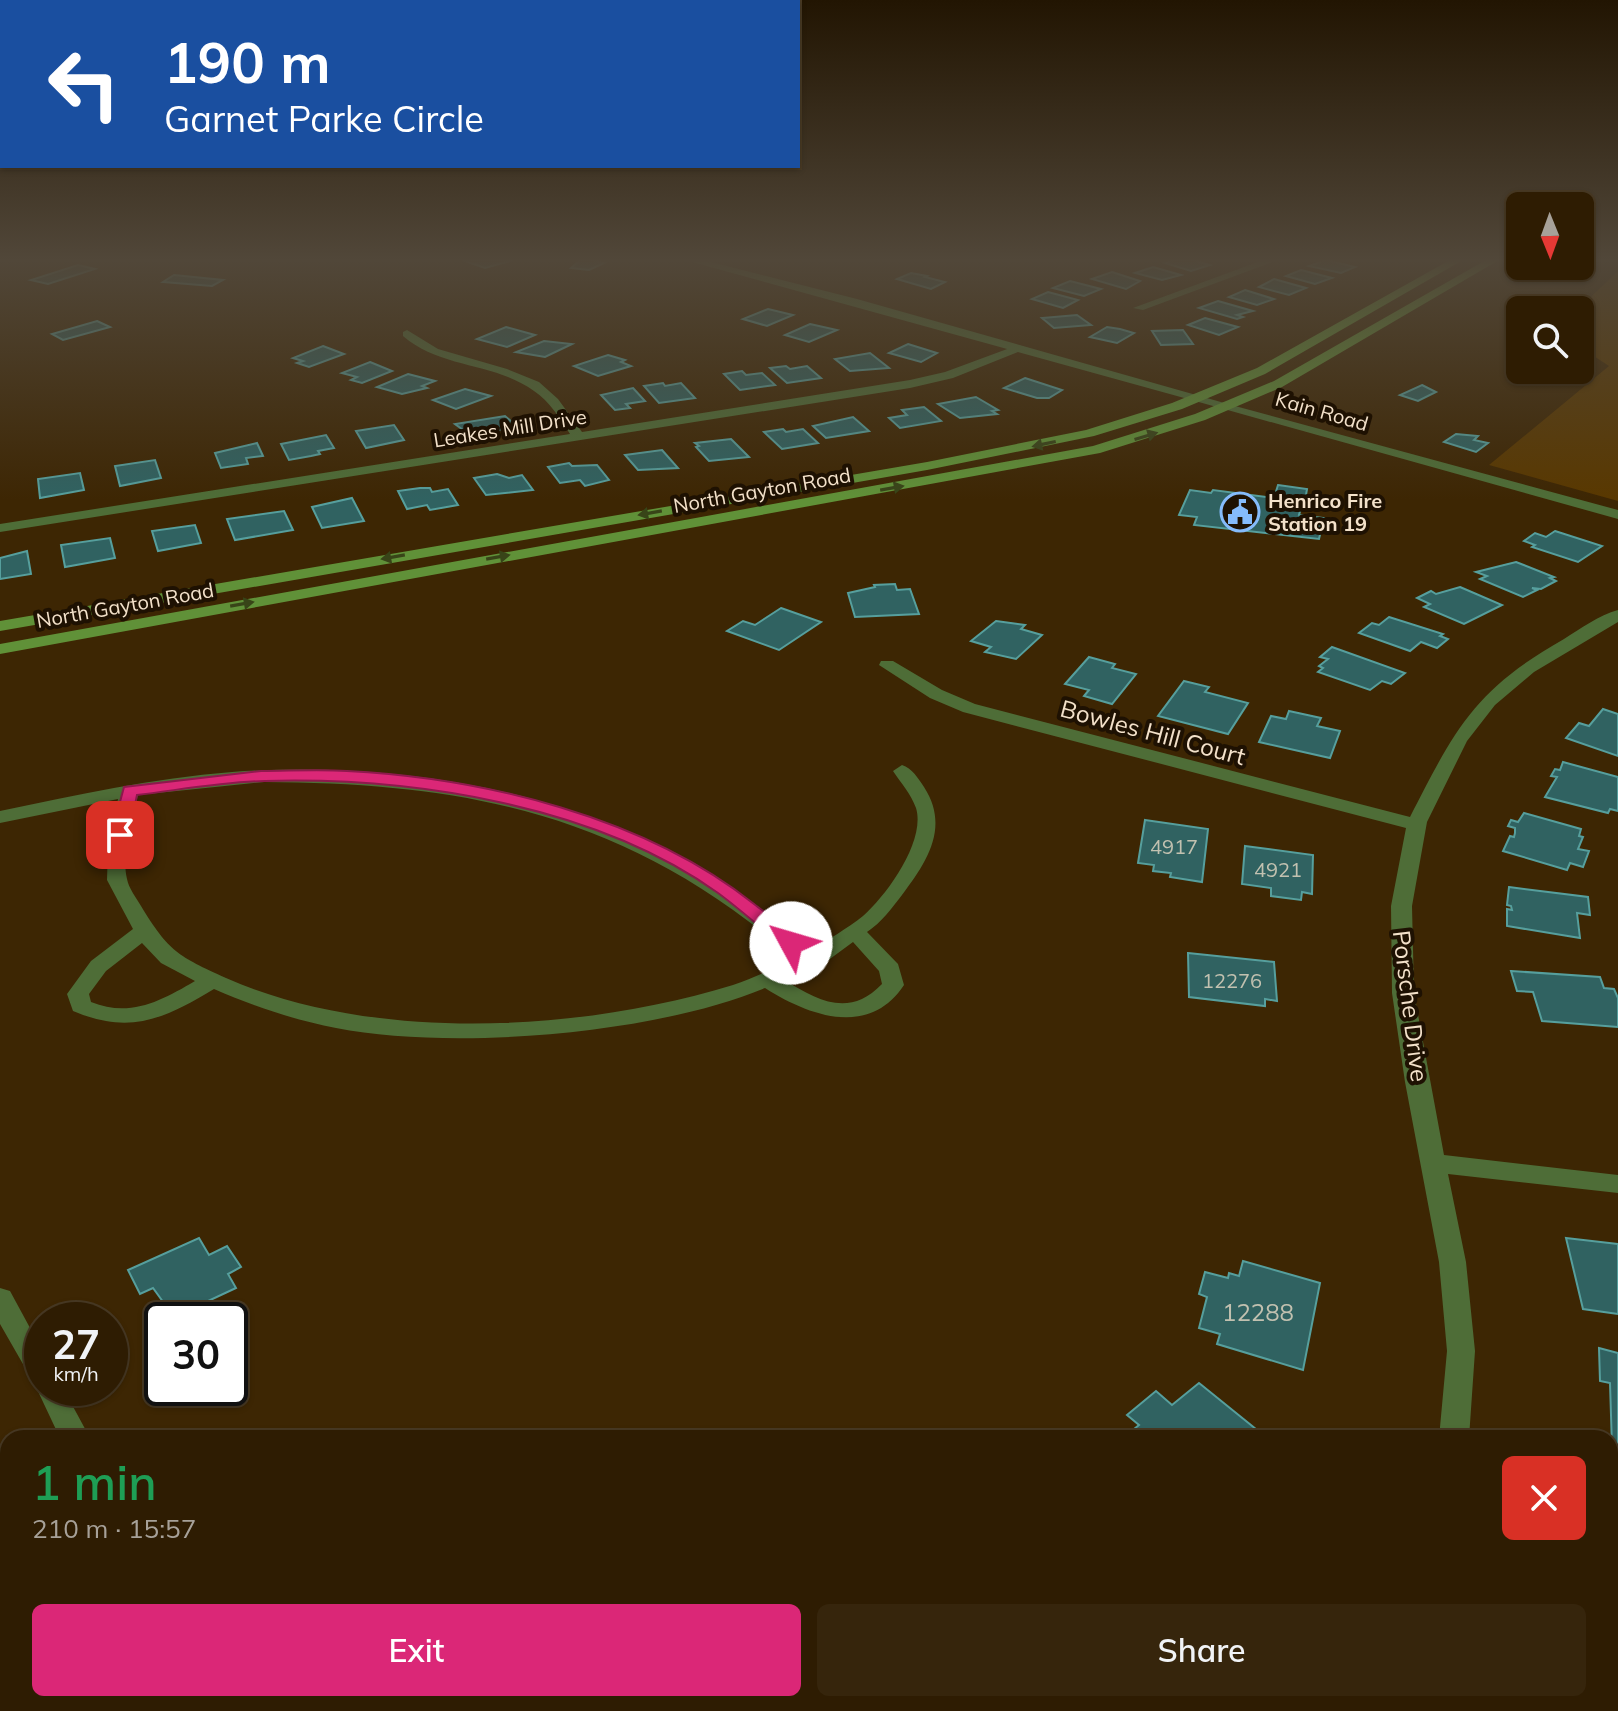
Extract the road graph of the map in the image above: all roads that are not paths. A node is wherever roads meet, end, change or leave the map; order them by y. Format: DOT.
graph roads {
  1 [pos="415,340"];
  2 [pos="993,340"];
  3 [pos="1316,340"];
  4 [pos="1356,340"];
  5 [pos="1022,348"];
  6 [pos="1199,397"];
  7 [pos="1229,406"];
  8 [pos="579,437"];
  9 [pos="1618,515"];
  10 [pos="0,528"];
  11 [pos="1618,615"];
  12 [pos="0,626"];
  13 [pos="0,649"];
  14 [pos="887,665"];
  15 [pos="902,771"];
  16 [pos="130,790"];
  17 [pos="0,817"];
  18 [pos="1415,824"];
  19 [pos="144,931"];
  20 [pos="855,932"];
  21 [pos="811,962"];
  22 [pos="767,979"];
  23 [pos="213,980"];
  24 [pos="1434,1163"];
  25 [pos="1618,1184"];
  26 [pos="0,1299"];
  27 [pos="24,1343"];
  28 [pos="58,1406"];
  29 [pos="71,1430"];
  30 [pos="1455,1430"];
  1 -- 8 [label="street"];
  2 -- 5 [label="street, Kain Road"];
  3 -- 6 [label="main road, North Gayton Road"];
  4 -- 7 [label="main road, North Gayton Road"];
  5 -- 6 [label="street, Kain Road"];
  5 -- 8 [label="street, Leakes Mill Drive"];
  6 -- 7 [label="street, Kain Road"];
  6 -- 12 [label="main road, North Gayton Road, one-way"];
  7 -- 9 [label="street, Kain Road"];
  13 -- 7 [label="main road, North Gayton Road, one-way"];
  8 -- 10 [label="street, Leakes Mill Drive"];
  11 -- 18 [label="street, Porsche Drive"];
  14 -- 18 [label="street, Bowles Hill Court"];
  15 -- 20 [label="street"];
  16 -- 17 [label="street"];
  16 -- 19 [label="street"];
  16 -- 21 [label="street"];
  18 -- 24 [label="street, Porsche Drive"];
  19 -- 23 [label="street"];
  19 -- 23 [label="street"];
  20 -- 21 [label="street"];
  20 -- 22 [label="street"];
  21 -- 22 [label="street"];
  22 -- 23 [label="street"];
  24 -- 25 [label="street"];
  24 -- 30 [label="street, Porsche Drive"];
  26 -- 27 [label="street"];
  28 -- 29 [label="street"];
}
